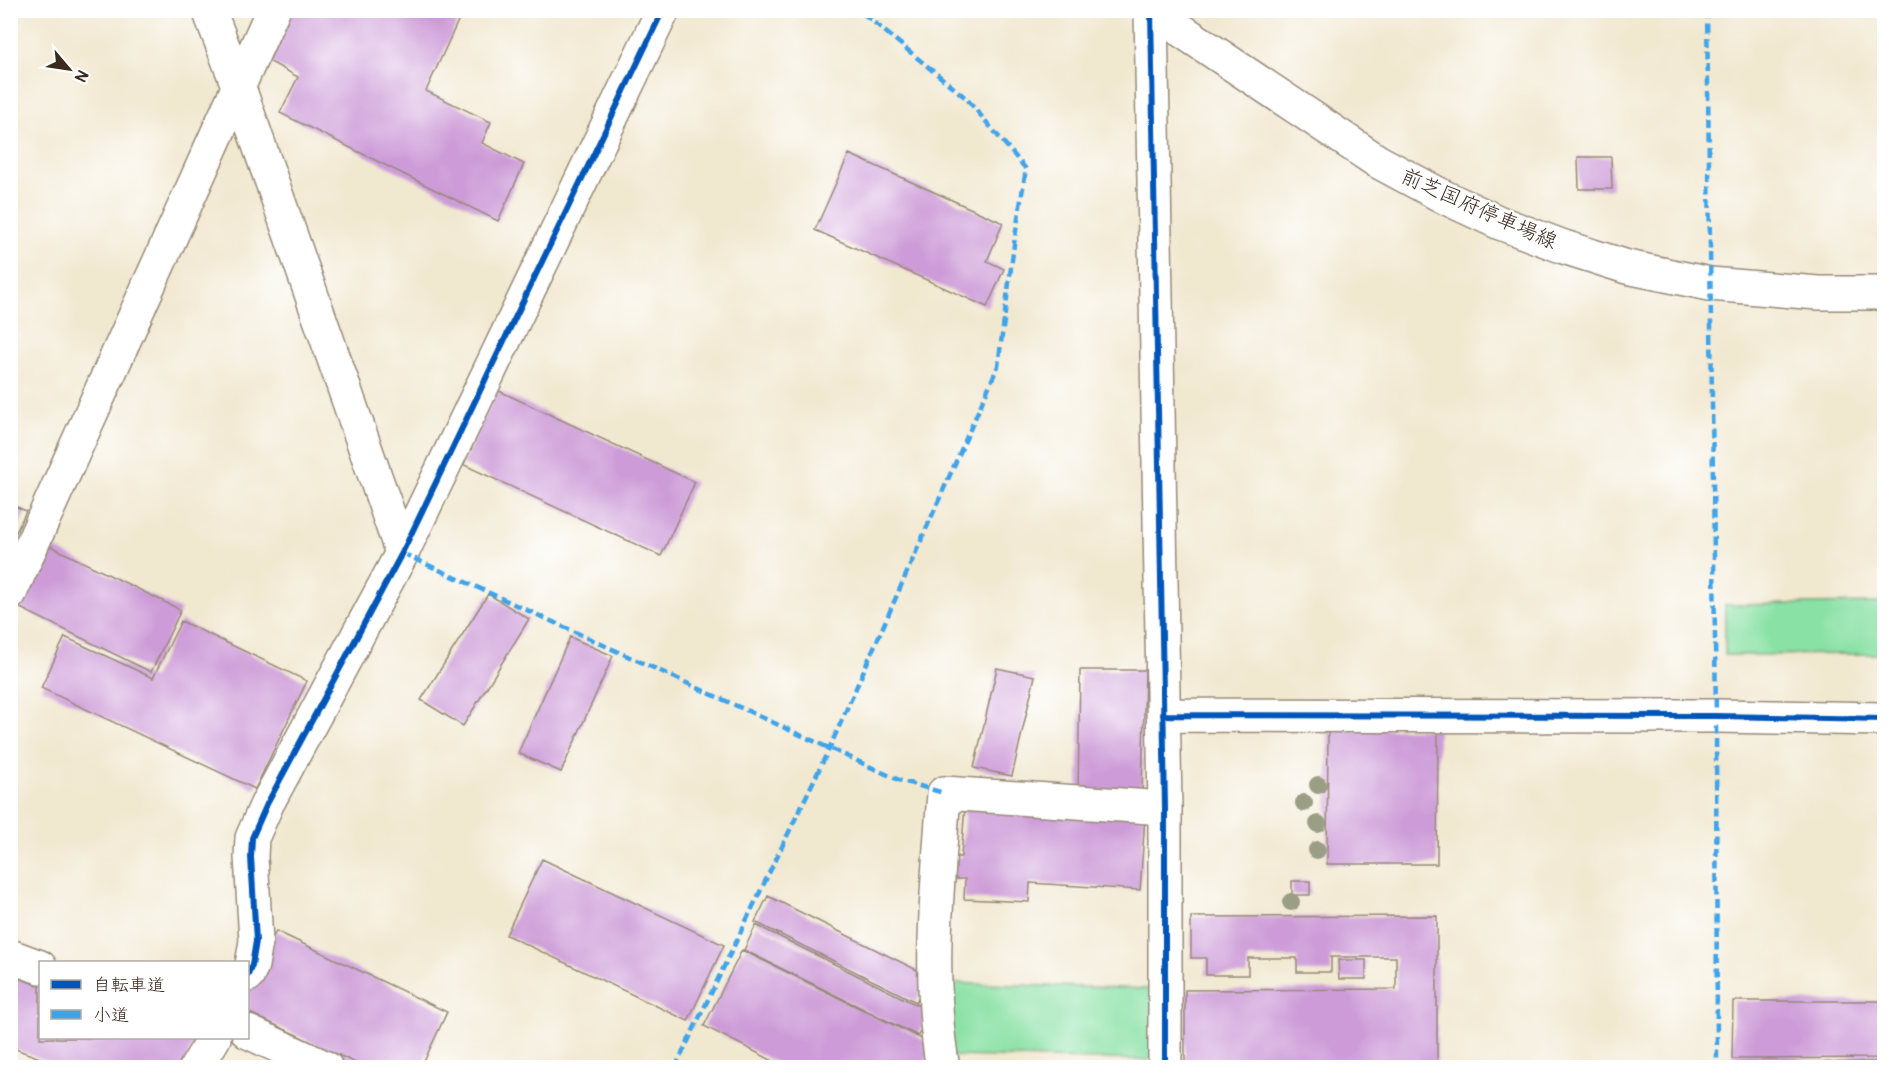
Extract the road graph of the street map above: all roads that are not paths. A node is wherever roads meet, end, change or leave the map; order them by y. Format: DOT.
graph roads {
  1 [pos="209,10"];
  2 [pos="273,10"];
  3 [pos="663,10"];
  4 [pos="1151,10"];
  5 [pos="239,88"];
  6 [pos="1884,293"];
  7 [pos="402,553"];
  8 [pos="10,593"];
  9 [pos="1163,715"];
  10 [pos="1884,719"];
  11 [pos="1165,808"];
  12 [pos="10,956"];
  13 [pos="39,967"];
  14 [pos="249,972"];
  15 [pos="249,1032"];
  16 [pos="213,1039"];
  17 [pos="196,1068"];
  18 [pos="326,1068"];
  19 [pos="943,1068"];
  20 [pos="1165,1068"];
  1 -- 5 [label="street"];
  2 -- 5 [label="street"];
  3 -- 7 [label="street"];
  4 -- 6 [label="street, 前芝国府停車場線"];
  4 -- 9 [label="street"];
  5 -- 7 [label="street"];
  5 -- 8 [label="street"];
  7 -- 14 [label="street"];
  9 -- 10 [label="street"];
  9 -- 11 [label="street"];
  11 -- 19 [label="street"];
  11 -- 20 [label="street"];
  12 -- 13 [label="street"];
  15 -- 18 [label="street"];
  16 -- 17 [label="street"];
}
